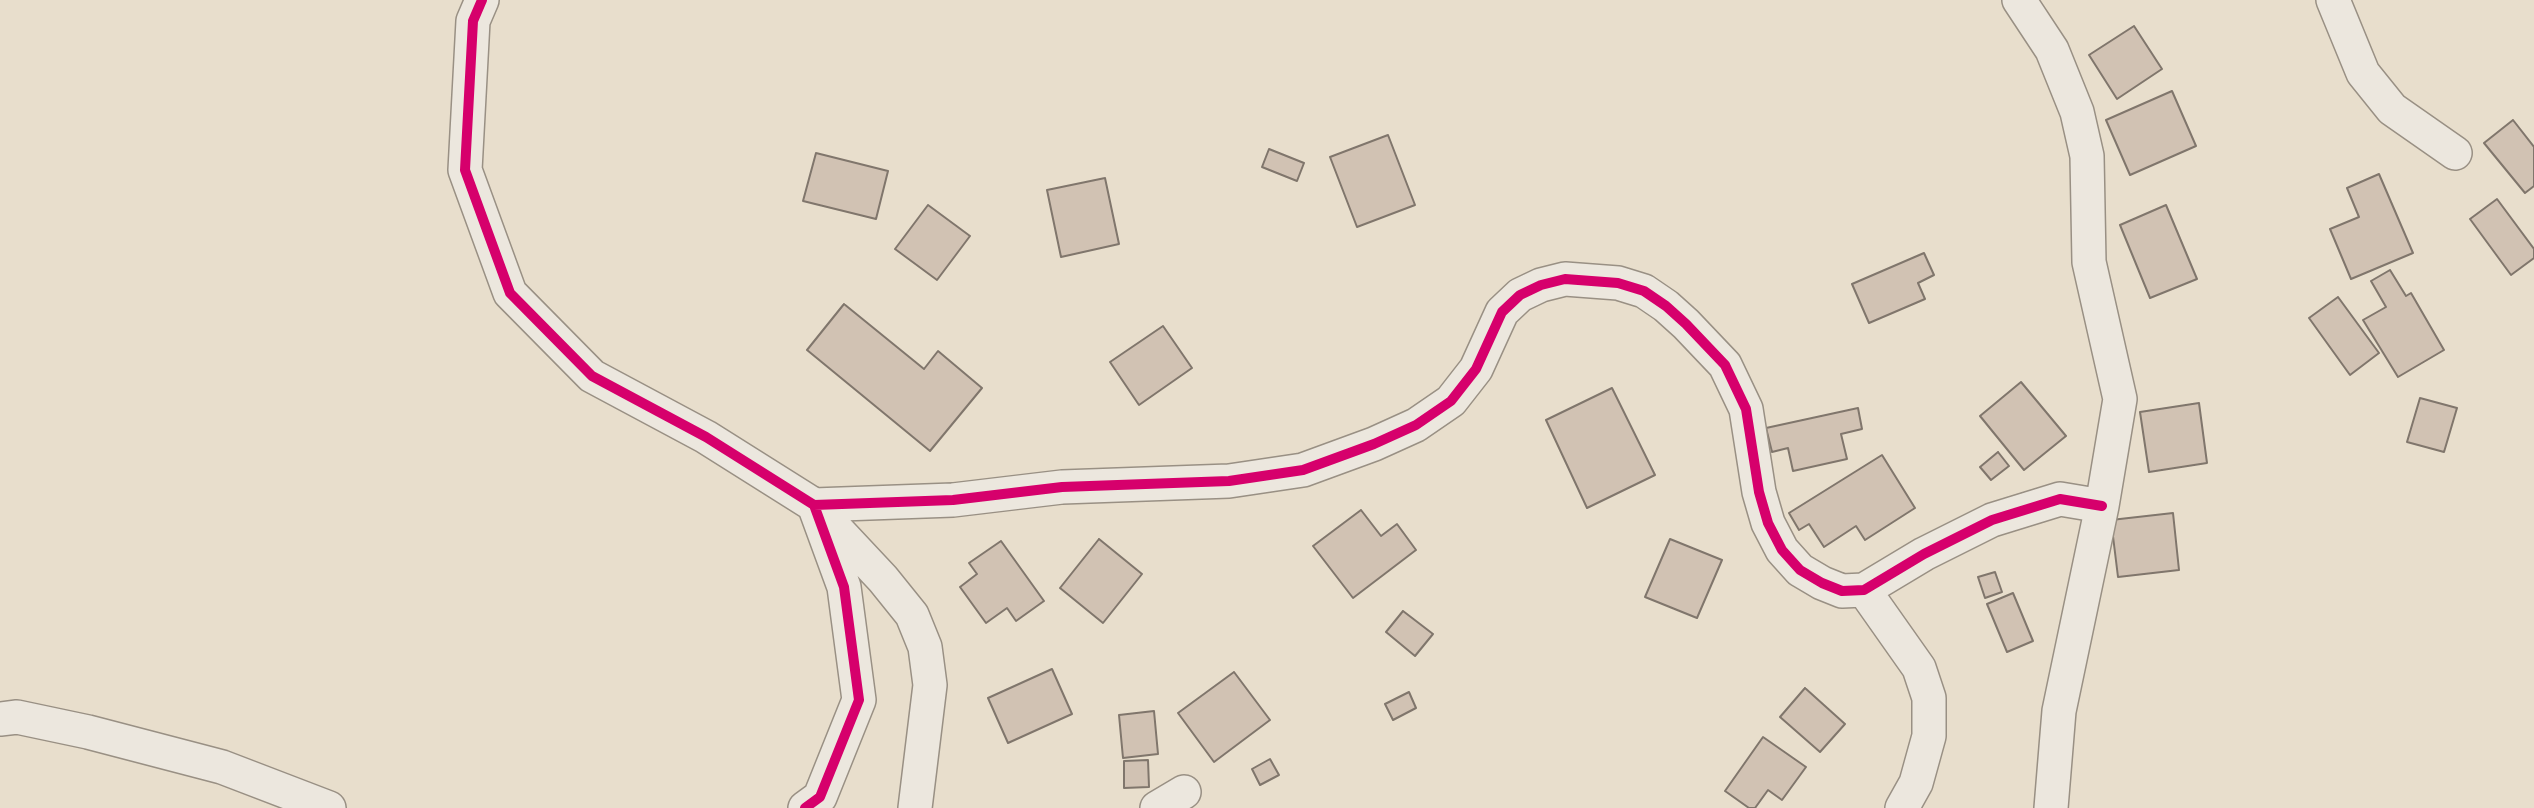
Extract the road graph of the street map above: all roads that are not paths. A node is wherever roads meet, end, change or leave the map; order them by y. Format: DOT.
graph roads {
  1 [pos="482,0"];
  2 [pos="2019,0"];
  3 [pos="2333,0"];
  4 [pos="2455,153"];
  5 [pos="814,505"];
  6 [pos="2102,506"];
  7 [pos="1864,590"];
  8 [pos="0,719"];
  9 [pos="329,808"];
  10 [pos="805,808"];
  11 [pos="915,808"];
  12 [pos="1902,808"];
  13 [pos="2051,808"];
  1 -- 5 [label="street"];
  2 -- 6 [label="street"];
  3 -- 4 [label="street"];
  5 -- 7 [label="street"];
  5 -- 10 [label="street"];
  5 -- 11 [label="street"];
  6 -- 7 [label="street"];
  6 -- 13 [label="street"];
  7 -- 12 [label="street"];
  8 -- 9 [label="street"];
}
